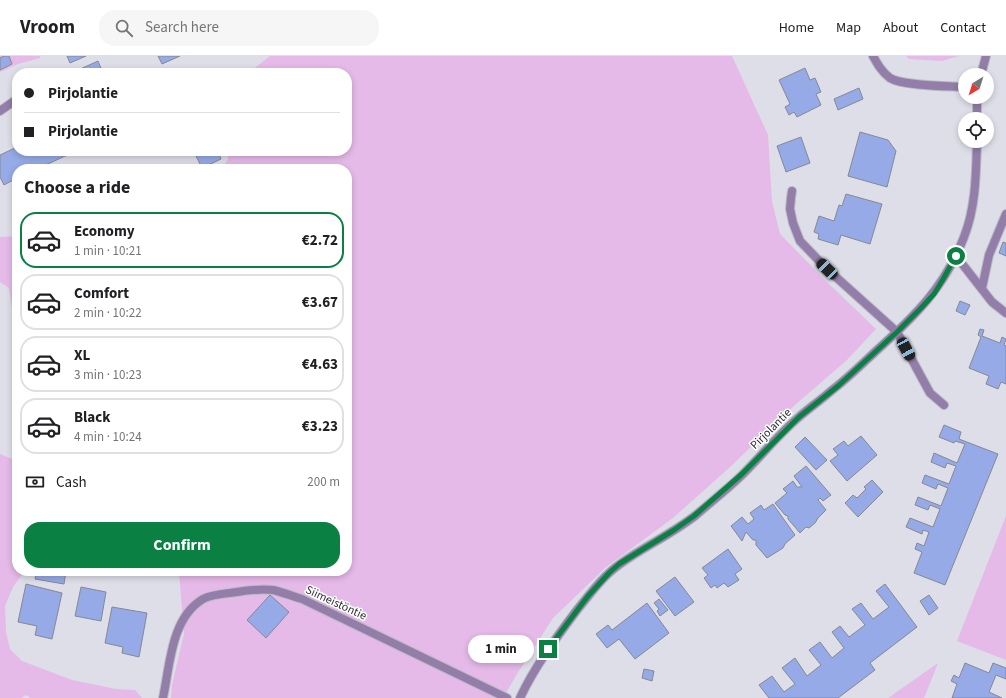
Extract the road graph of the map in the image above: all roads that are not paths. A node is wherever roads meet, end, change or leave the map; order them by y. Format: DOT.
graph roads {
  1 [pos="873,56"];
  2 [pos="986,56"];
  3 [pos="983,68"];
  4 [pos="958,86"];
  5 [pos="12,103"];
  6 [pos="0,111"];
  7 [pos="977,148"];
  8 [pos="792,191"];
  9 [pos="1006,214"];
  10 [pos="956,256"];
  11 [pos="982,288"];
  12 [pos="1006,313"];
  13 [pos="897,332"];
  14 [pos="944,404"];
  15 [pos="163,698"];
  16 [pos="507,698"];
  17 [pos="520,698"];
  1 -- 4 [label="street"];
  2 -- 3 [label="street"];
  5 -- 6 [label="street"];
  7 -- 10 [label="street, Pirjolantie"];
  8 -- 13 [label="street"];
  9 -- 11 [label="street"];
  10 -- 11 [label="street"];
  10 -- 13 [label="street, Pirjolantie"];
  11 -- 12 [label="street"];
  13 -- 14 [label="street"];
  13 -- 17 [label="street, Pirjolantie"];
  15 -- 16 [label="street, Siimeistöntie"];
}
